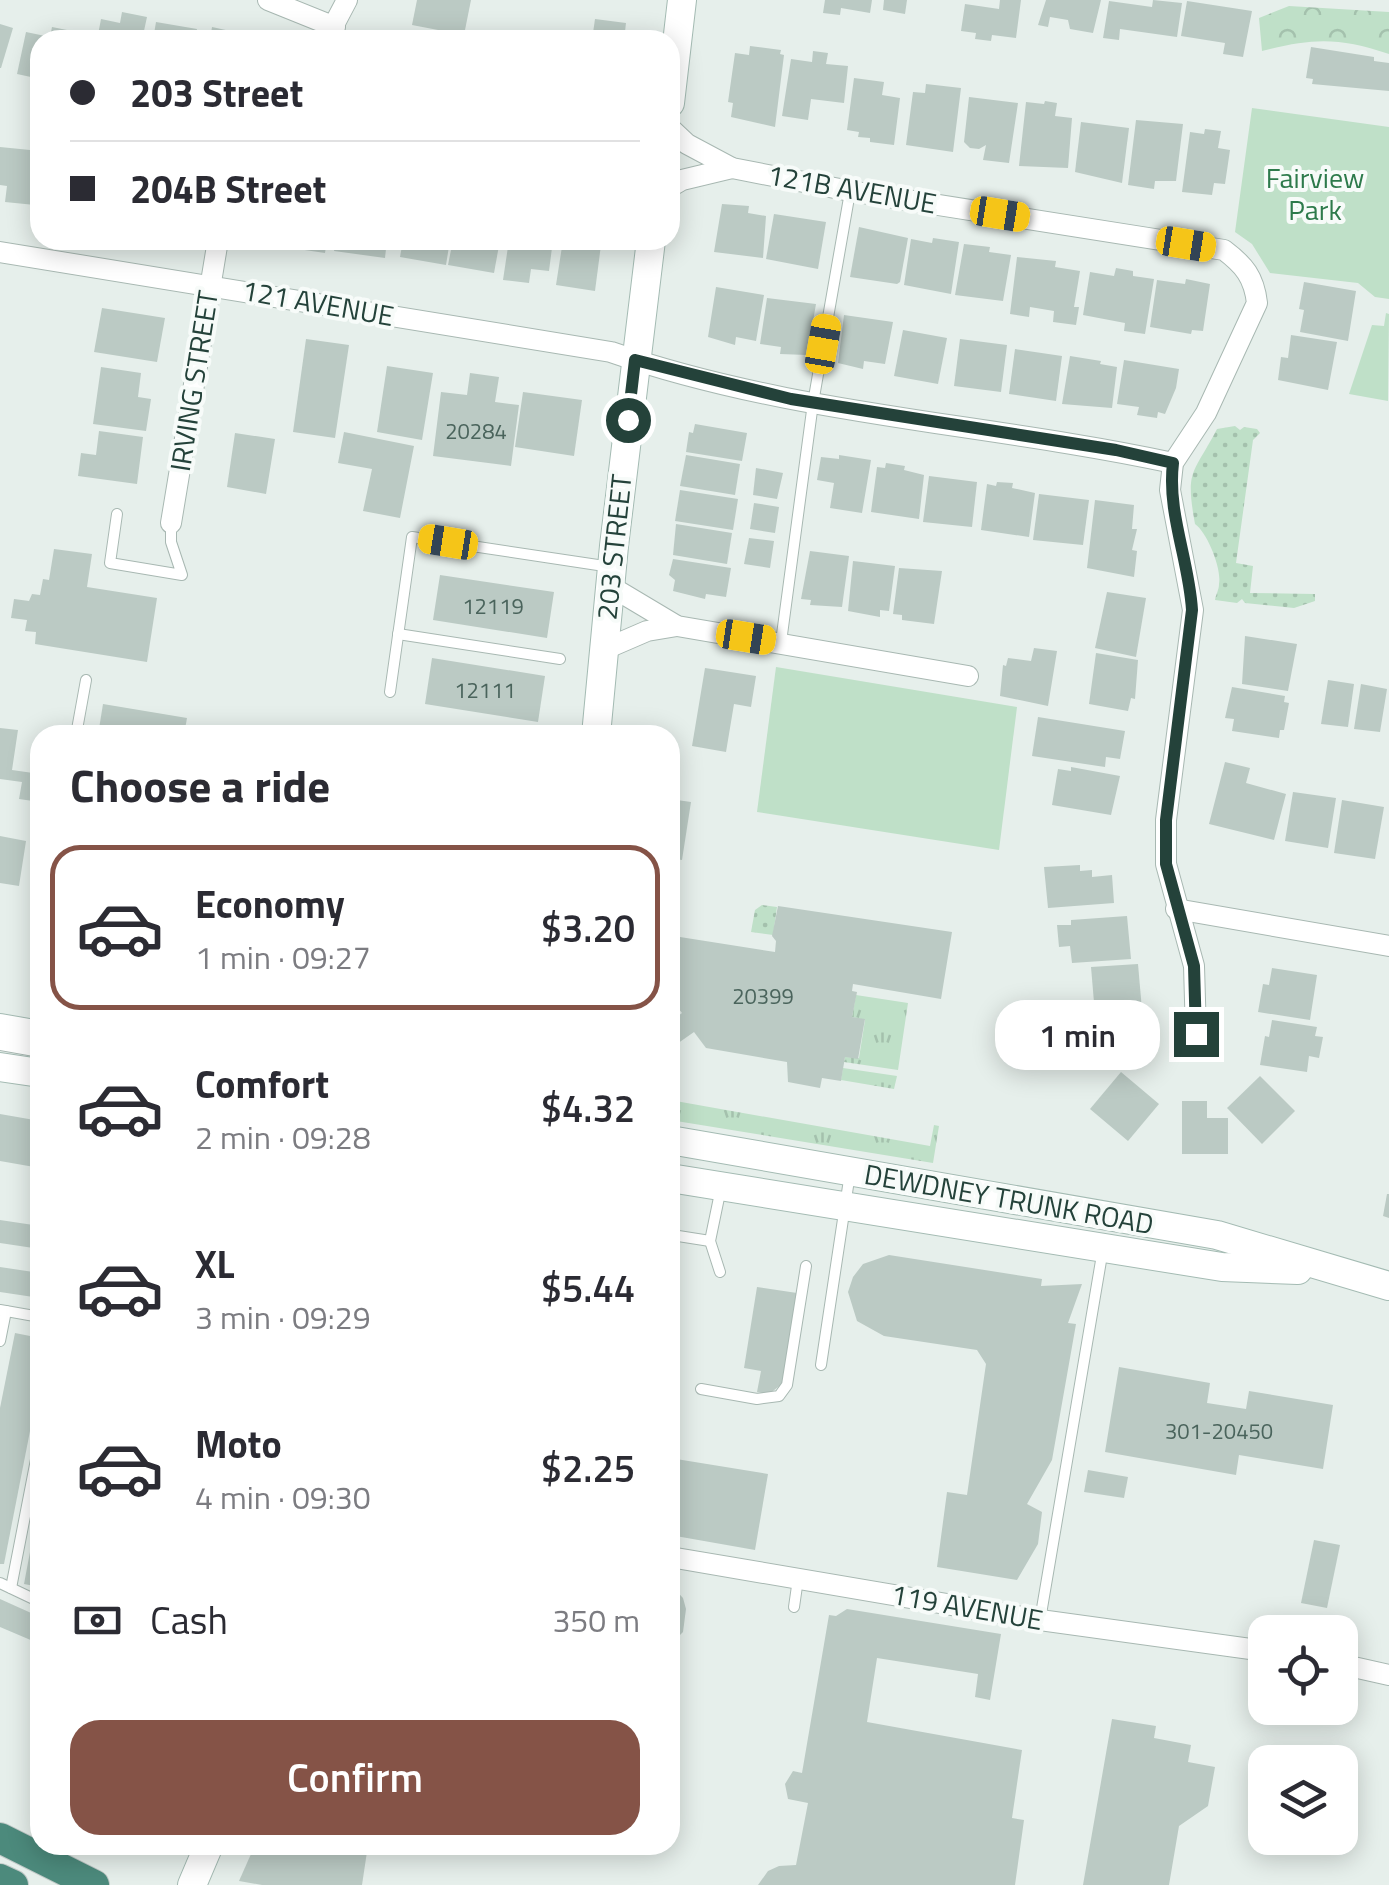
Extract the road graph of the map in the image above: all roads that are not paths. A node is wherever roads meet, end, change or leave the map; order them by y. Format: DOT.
graph roads {
  1 [pos="268,0"];
  2 [pos="347,0"];
  3 [pos="682,0"];
  4 [pos="325,30"];
  5 [pos="332,30"];
  6 [pos="679,30"];
  7 [pos="680,137"];
  8 [pos="732,168"];
  9 [pos="680,181"];
  10 [pos="850,190"];
  11 [pos="216,250"];
  12 [pos="651,250"];
  13 [pos="0,252"];
  14 [pos="209,284"];
  15 [pos="635,360"];
  16 [pos="813,403"];
  17 [pos="1173,463"];
  18 [pos="117,514"];
  19 [pos="172,523"];
  20 [pos="611,576"];
  21 [pos="677,626"];
  22 [pos="398,634"];
  23 [pos="780,642"];
  24 [pos="603,650"];
  25 [pos="560,660"];
  26 [pos="968,676"];
  27 [pos="86,680"];
  28 [pos="390,692"];
  29 [pos="78,725"];
  30 [pos="597,725"];
  31 [pos="1176,909"];
  32 [pos="1389,946"];
  33 [pos="0,1028"];
  34 [pos="30,1033"];
  35 [pos="1196,1034"];
  36 [pos="0,1045"];
  37 [pos="30,1050"];
  38 [pos="0,1067"];
  39 [pos="30,1072"];
  40 [pos="680,1142"];
  41 [pos="850,1172"];
  42 [pos="680,1180"];
  43 [pos="721,1187"];
  44 [pos="845,1208"];
  45 [pos="680,1236"];
  46 [pos="710,1241"];
  47 [pos="1103,1248"];
  48 [pos="806,1266"];
  49 [pos="720,1272"];
  50 [pos="1344,1272"];
  51 [pos="1389,1286"];
  52 [pos="3,1311"];
  53 [pos="30,1315"];
  54 [pos="0,1341"];
  55 [pos="821,1364"];
  56 [pos="701,1389"];
  57 [pos="30,1480"];
  58 [pos="680,1559"];
  59 [pos="798,1578"];
  60 [pos="5,1586"];
  61 [pos="30,1597"];
  62 [pos="794,1607"];
  63 [pos="1040,1620"];
  64 [pos="1248,1649"];
  65 [pos="1358,1668"];
  66 [pos="1389,1675"];
  67 [pos="0,1838"];
  68 [pos="30,1853"];
  69 [pos="34,1855"];
  70 [pos="206,1855"];
  71 [pos="0,1878"];
  72 [pos="12,1885"];
  73 [pos="94,1885"];
  74 [pos="192,1885"];
  1 -- 4 [label="street"];
  2 -- 5 [label="street"];
  3 -- 6 [label="main road"];
  7 -- 8 [label="street, 121B AVENUE"];
  8 -- 9 [label="street"];
  8 -- 10 [label="street, 121B AVENUE"];
  10 -- 16 [label="lane"];
  10 -- 17 [label="street, 121B AVENUE"];
  11 -- 14 [label="street, IRVING STREET"];
  12 -- 15 [label="main road, 203 STREET"];
  13 -- 14 [label="street, 121 AVENUE"];
  14 -- 15 [label="street, 121 AVENUE"];
  14 -- 19 [label="street, IRVING STREET"];
  15 -- 16 [label="street, 121 AVENUE"];
  15 -- 20 [label="main road, 203 STREET"];
  16 -- 17 [label="street, 121 AVENUE"];
  16 -- 23 [label="lane"];
  17 -- 31 [label="street"];
  18 -- 19 [label="lane"];
  20 -- 21 [label="street"];
  20 -- 22 [label="lane"];
  20 -- 24 [label="main road, 203 STREET"];
  21 -- 23 [label="street"];
  21 -- 24 [label="street"];
  22 -- 25 [label="lane"];
  22 -- 28 [label="lane"];
  23 -- 26 [label="street"];
  24 -- 30 [label="main road, 203 STREET"];
  27 -- 29 [label="lane"];
  31 -- 32 [label="street"];
  31 -- 35 [label="street"];
  33 -- 34 [label="main road"];
  36 -- 37 [label="lane"];
  38 -- 39 [label="main road"];
  40 -- 41 [label="main road, DEWDNEY TRUNK ROAD"];
  41 -- 44 [label="lane"];
  41 -- 50 [label="main road, DEWDNEY TRUNK ROAD"];
  42 -- 43 [label="main road, DEWDNEY TRUNK ROAD"];
  43 -- 44 [label="main road, DEWDNEY TRUNK ROAD"];
  43 -- 46 [label="lane"];
  44 -- 47 [label="main road, DEWDNEY TRUNK ROAD"];
  44 -- 55 [label="lane"];
  45 -- 46 [label="lane"];
  46 -- 49 [label="lane"];
  47 -- 50 [label="main road, DEWDNEY TRUNK ROAD"];
  47 -- 63 [label="lane"];
  48 -- 56 [label="lane"];
  50 -- 51 [label="main road, DEWDNEY TRUNK ROAD"];
  52 -- 53 [label="lane"];
  52 -- 54 [label="lane"];
  57 -- 60 [label="lane"];
  58 -- 59 [label="street, 119 AVENUE"];
  59 -- 62 [label="lane"];
  59 -- 63 [label="street, 119 AVENUE"];
  60 -- 61 [label="lane"];
  63 -- 64 [label="street, 119 AVENUE"];
  65 -- 66 [label="street"];
  67 -- 68 [label="highway"];
  69 -- 73 [label="highway"];
  70 -- 74 [label="main road"];
  71 -- 72 [label="highway"];
}
